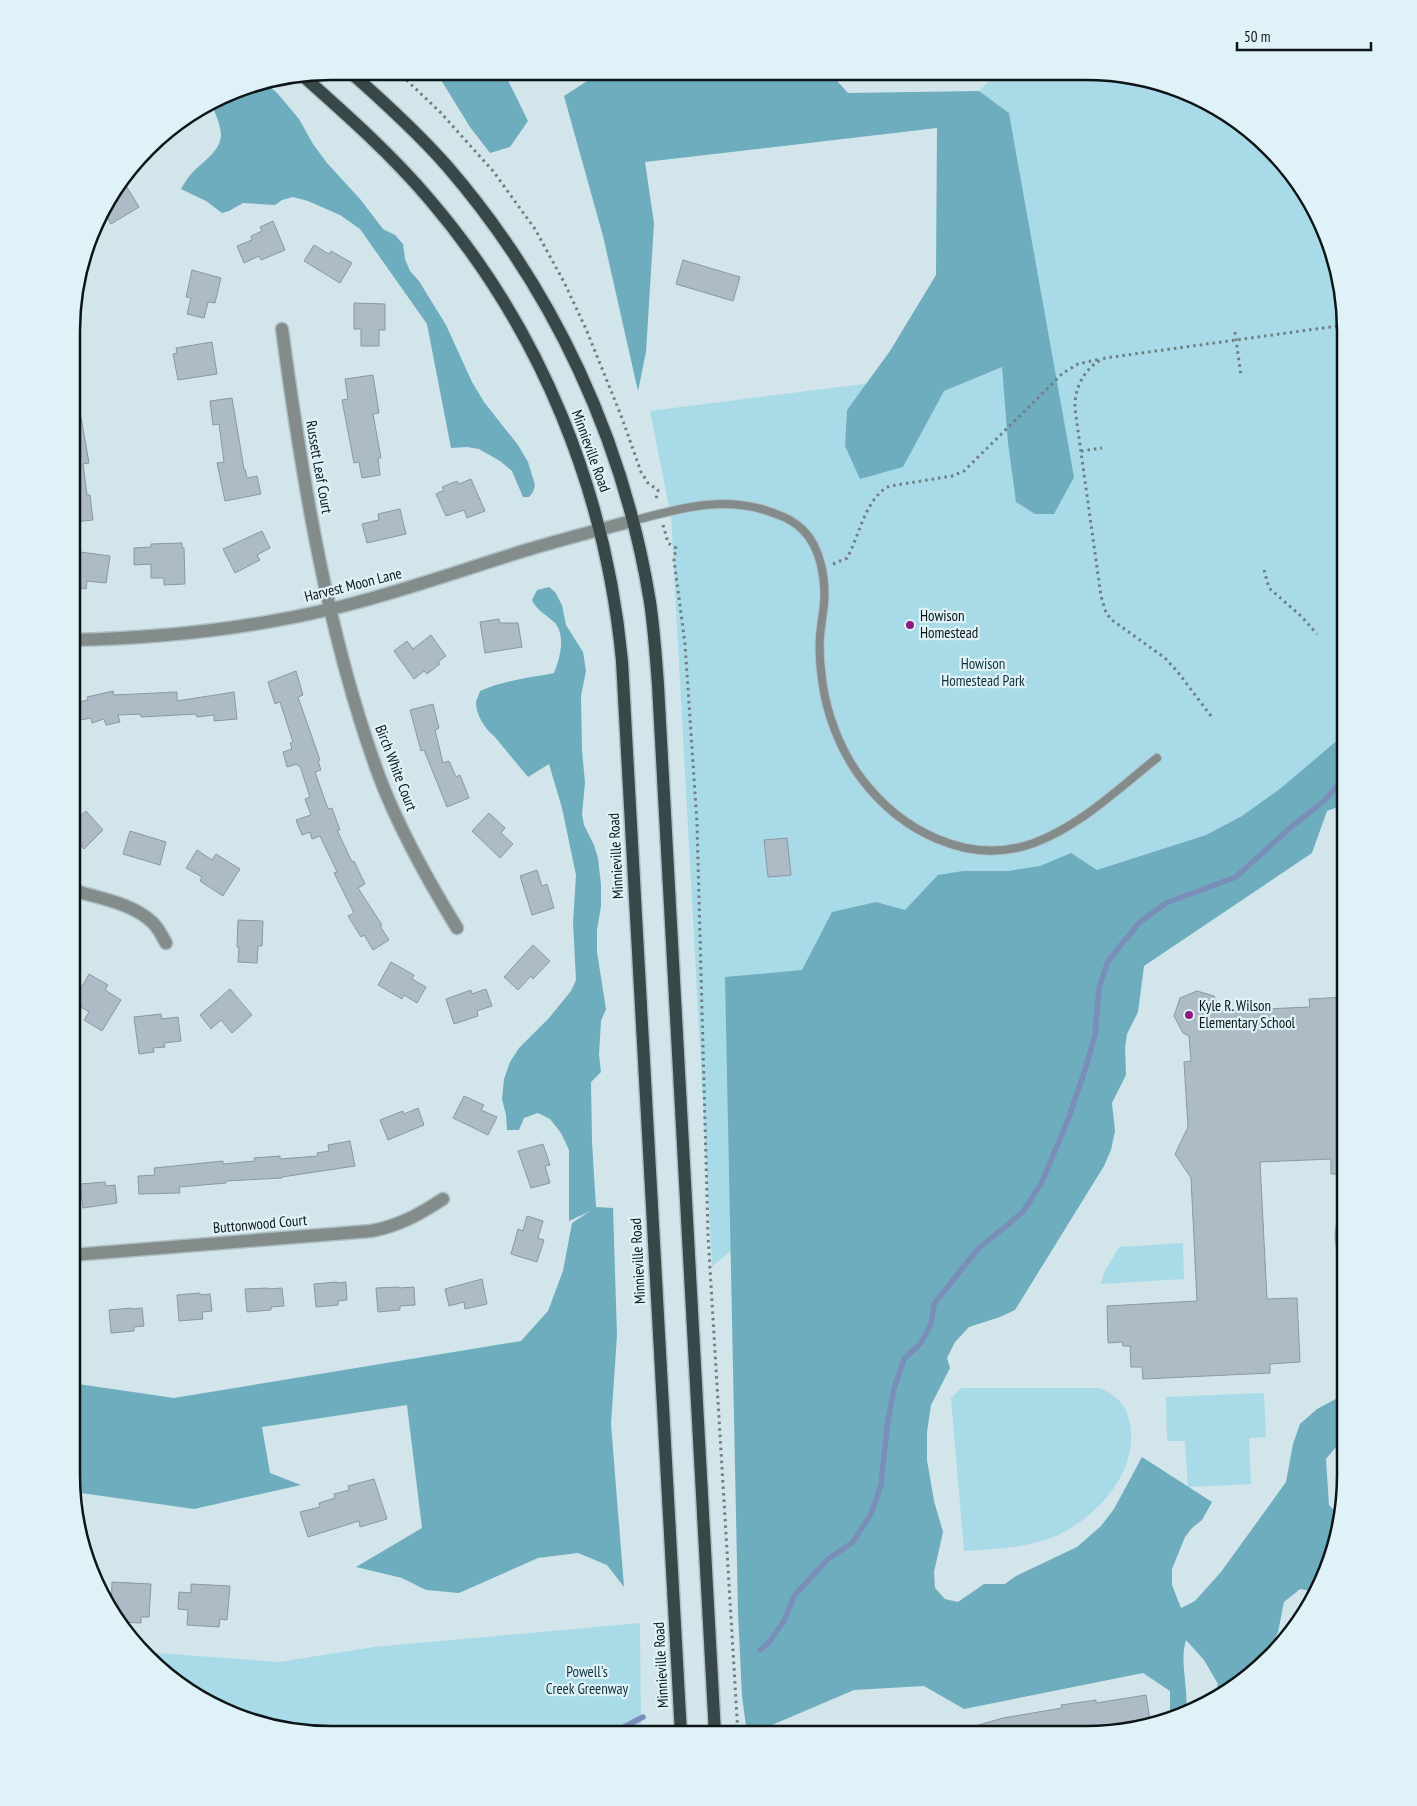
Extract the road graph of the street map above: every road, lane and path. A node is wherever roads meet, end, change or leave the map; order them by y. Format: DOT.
graph roads {
  1 [pos="359,80"];
  2 [pos="309,81"];
  3 [pos="1337,326"];
  4 [pos="282,329"];
  5 [pos="1235,332"];
  6 [pos="1236,340"];
  7 [pos="1105,358"];
  8 [pos="1241,376"];
  9 [pos="1102,448"];
  10 [pos="1081,451"];
  11 [pos="632,521"];
  12 [pos="600,530"];
  13 [pos="668,543"];
  14 [pos="821,569"];
  15 [pos="1264,570"];
  16 [pos="331,609"];
  17 [pos="1317,634"];
  18 [pos="80,640"];
  19 [pos="1211,716"];
  20 [pos="1157,758"];
  21 [pos="80,893"];
  22 [pos="457,928"];
  23 [pos="166,943"];
  24 [pos="443,1199"];
  25 [pos="80,1255"];
  26 [pos="681,1726"];
  27 [pos="715,1726"];
  28 [pos="738,1726"];
  1 -- 11 [label="main road, Minnieville Road"];
  2 -- 12 [label="main road, Minnieville Road"];
  3 -- 6 [label="path"];
  4 -- 16 [label="street, Russett Leaf Court"];
  5 -- 6 [label="path"];
  6 -- 7 [label="path"];
  6 -- 8 [label="path"];
  7 -- 10 [label="path"];
  7 -- 14 [label="path"];
  9 -- 10 [label="path"];
  10 -- 19 [label="path"];
  11 -- 12 [label="street, Harvest Moon Lane"];
  11 -- 14 [label="lane"];
  11 -- 27 [label="main road, Minnieville Road"];
  12 -- 16 [label="street, Harvest Moon Lane"];
  12 -- 26 [label="main road, Minnieville Road"];
  13 -- 28 [label="path"];
  14 -- 20 [label="lane"];
  15 -- 17 [label="path"];
  16 -- 18 [label="street, Harvest Moon Lane"];
  16 -- 22 [label="street, Birch White Court"];
  21 -- 23 [label="street"];
  24 -- 25 [label="street, Buttonwood Court"];
}
